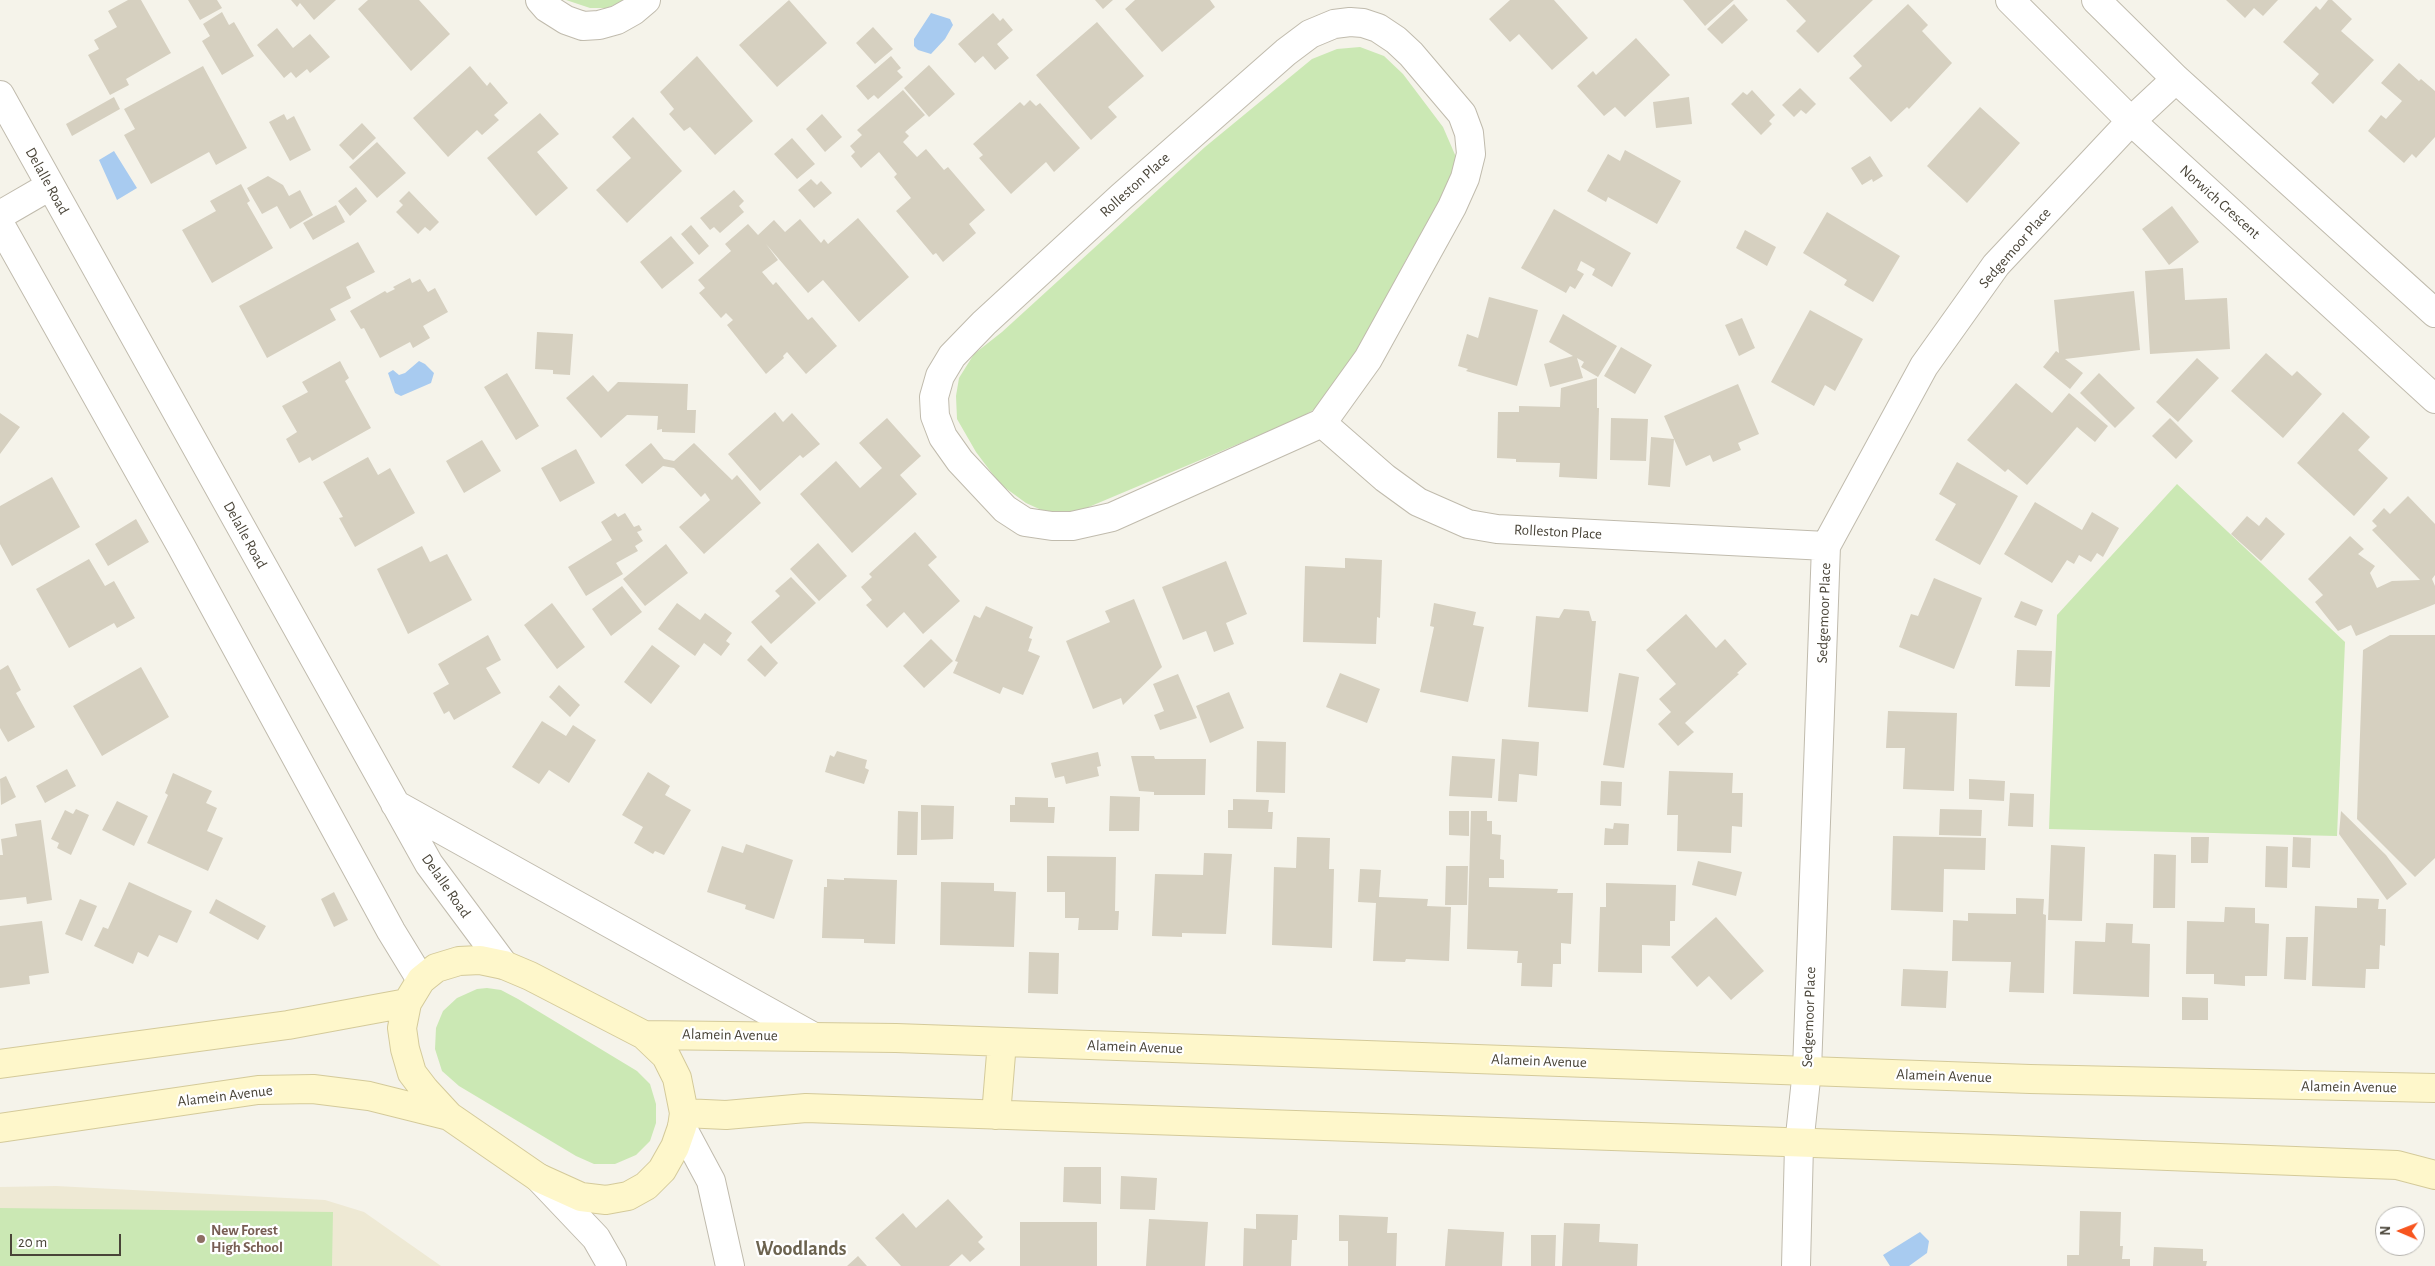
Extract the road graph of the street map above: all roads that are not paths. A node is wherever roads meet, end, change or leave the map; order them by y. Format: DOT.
graph roads {
  1 [pos="540,0"];
  2 [pos="646,0"];
  3 [pos="2010,0"];
  4 [pos="2096,0"];
  5 [pos="2176,79"];
  6 [pos="0,95"];
  7 [pos="2131,121"];
  8 [pos="50,186"];
  9 [pos="0,215"];
  10 [pos="0,224"];
  11 [pos="2435,313"];
  12 [pos="2435,399"];
  13 [pos="1322,424"];
  14 [pos="1826,546"];
  15 [pos="395,804"];
  16 [pos="504,965"];
  17 [pos="414,991"];
  18 [pos="644,1035"];
  19 [pos="814,1037"];
  20 [pos="1002,1042"];
  21 [pos="0,1064"];
  22 [pos="1807,1070"];
  23 [pos="2435,1088"];
  24 [pos="996,1115"];
  25 [pos="449,1116"];
  26 [pos="683,1120"];
  27 [pos="0,1128"];
  28 [pos="1799,1144"];
  29 [pos="2435,1175"];
  30 [pos="539,1178"];
  31 [pos="612,1266"];
  32 [pos="730,1266"];
  33 [pos="1796,1266"];
  1 -- 2 [label="street"];
  3 -- 7 [label="street, Norwich Crescent"];
  4 -- 5 [label="street"];
  5 -- 7 [label="street, Sedgemoor Place"];
  5 -- 11 [label="street"];
  6 -- 8 [label="street, Delalle Road"];
  7 -- 12 [label="street, Norwich Crescent"];
  7 -- 14 [label="street, Sedgemoor Place"];
  8 -- 9 [label="street"];
  8 -- 15 [label="street, Delalle Road"];
  10 -- 17 [label="street"];
  13 -- 13 [label="street, Rolleston Place"];
  13 -- 14 [label="street, Rolleston Place"];
  14 -- 22 [label="street, Sedgemoor Place"];
  15 -- 16 [label="street, Delalle Road"];
  15 -- 19 [label="street"];
  16 -- 17 [label="street"];
  16 -- 18 [label="street"];
  17 -- 21 [label="street"];
  17 -- 25 [label="street"];
  18 -- 19 [label="street, Alamein Avenue"];
  18 -- 26 [label="street"];
  19 -- 20 [label="street, Alamein Avenue"];
  20 -- 22 [label="street, Alamein Avenue"];
  20 -- 24 [label="street"];
  22 -- 23 [label="street, Alamein Avenue"];
  22 -- 28 [label="street, Sedgemoor Place"];
  24 -- 26 [label="street"];
  24 -- 28 [label="street"];
  25 -- 27 [label="street, Alamein Avenue"];
  25 -- 30 [label="street"];
  26 -- 30 [label="street"];
  26 -- 32 [label="street"];
  28 -- 29 [label="street"];
  28 -- 33 [label="street, Sedgemoor Place"];
  30 -- 31 [label="street"];
}
